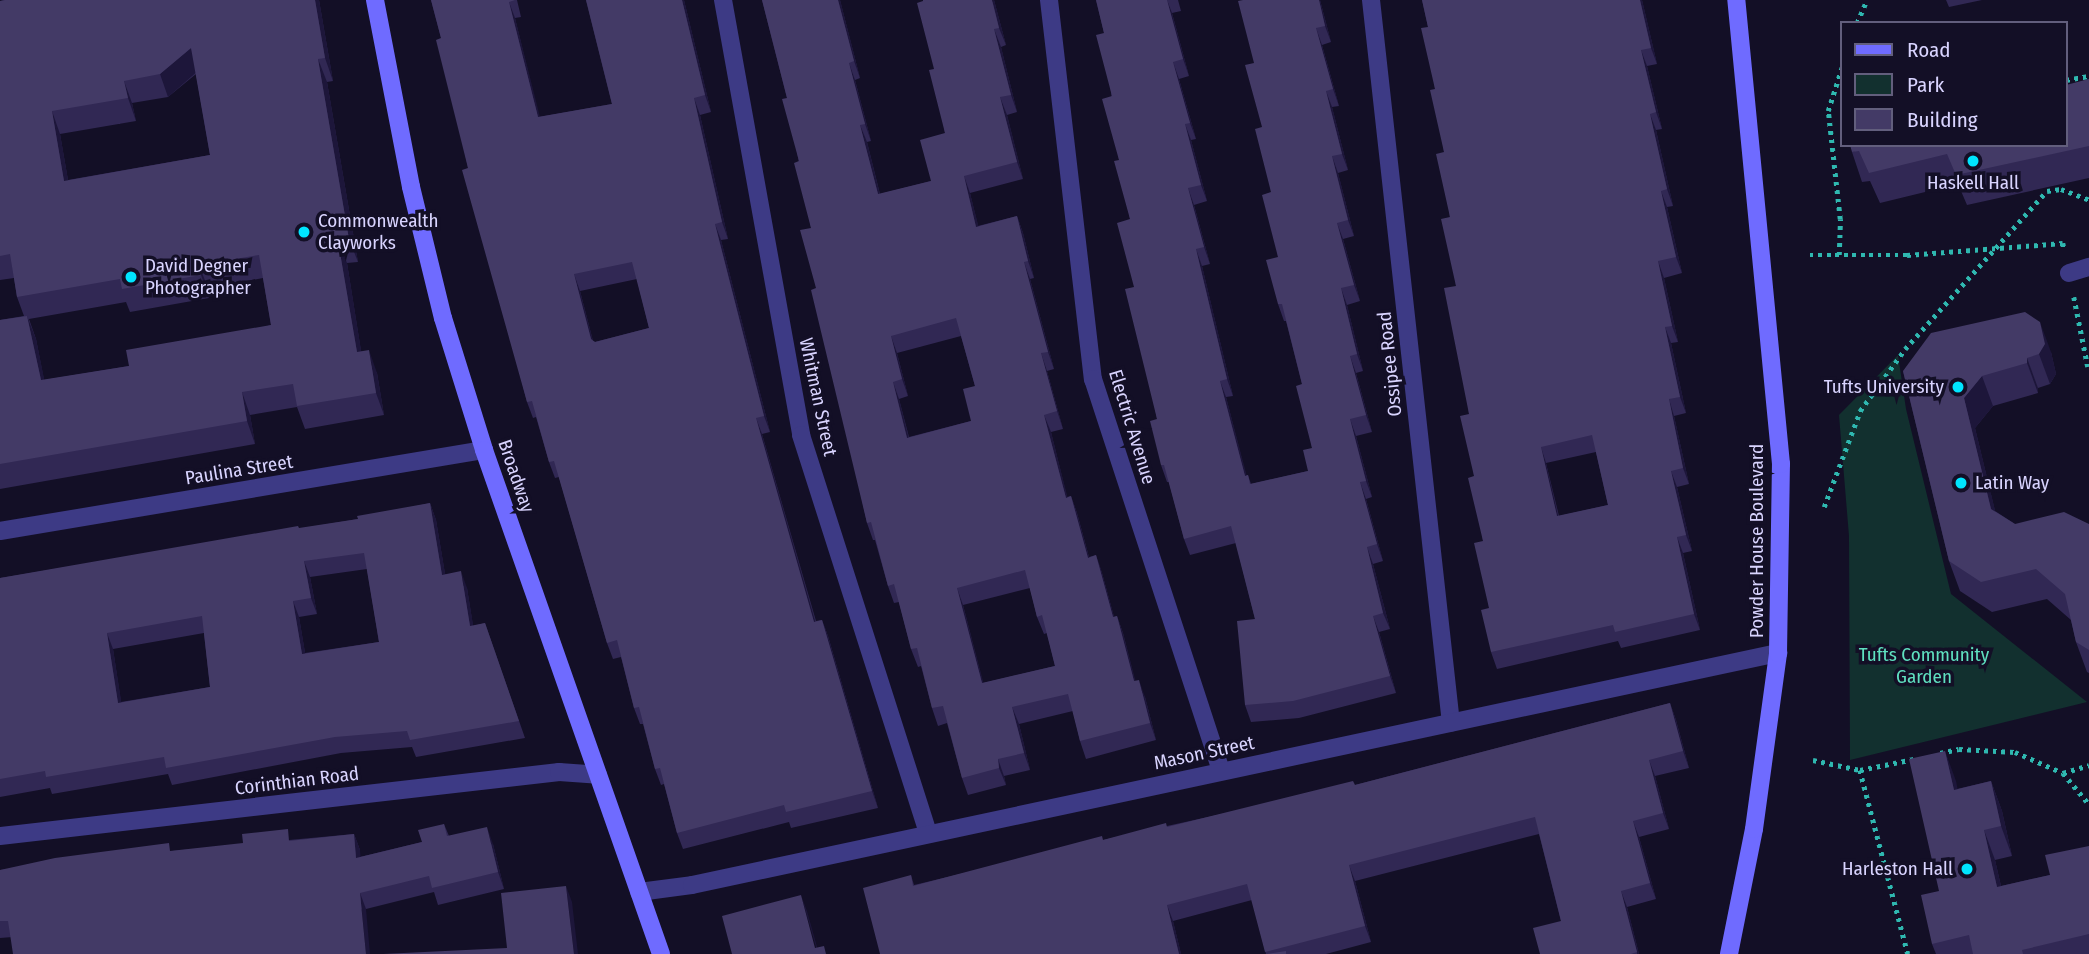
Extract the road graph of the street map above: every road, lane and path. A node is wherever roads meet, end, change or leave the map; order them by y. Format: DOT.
graph roads {
  1 [pos="375,0"];
  2 [pos="723,0"];
  3 [pos="1049,0"];
  4 [pos="1371,0"];
  5 [pos="1736,0"];
  6 [pos="1867,0"];
  7 [pos="1858,21"];
  8 [pos="1840,74"];
  9 [pos="2089,76"];
  10 [pos="2068,80"];
  11 [pos="2089,200"];
  12 [pos="1993,250"];
  13 [pos="1810,255"];
  14 [pos="1839,255"];
  15 [pos="2089,267"];
  16 [pos="2069,273"];
  17 [pos="2088,367"];
  18 [pos="484,450"];
  19 [pos="1824,507"];
  20 [pos="0,531"];
  21 [pos="1778,653"];
  22 [pos="1451,723"];
  23 [pos="1934,754"];
  24 [pos="1922,757"];
  25 [pos="1814,760"];
  26 [pos="2089,765"];
  27 [pos="1860,770"];
  28 [pos="1220,771"];
  29 [pos="2063,773"];
  30 [pos="598,775"];
  31 [pos="2089,804"];
  32 [pos="928,832"];
  33 [pos="0,836"];
  34 [pos="639,892"];
  35 [pos="661,954"];
  36 [pos="1729,954"];
  37 [pos="1908,954"];
  1 -- 18 [label="main road, Broadway"];
  2 -- 32 [label="street, Whitman Street"];
  3 -- 28 [label="street, Electric Avenue"];
  4 -- 22 [label="street, Ossipee Road"];
  5 -- 21 [label="main road, Powder House Boulevard"];
  6 -- 7 [label="path"];
  8 -- 14 [label="path"];
  9 -- 10 [label="path"];
  11 -- 12 [label="path"];
  12 -- 14 [label="path"];
  12 -- 16 [label="path"];
  12 -- 19 [label="path"];
  13 -- 14 [label="path"];
  15 -- 16 [label="street"];
  16 -- 17 [label="path"];
  18 -- 20 [label="street, Paulina Street"];
  18 -- 30 [label="main road, Broadway"];
  21 -- 22 [label="street, Mason Street"];
  21 -- 36 [label="main road, Powder House Boulevard"];
  22 -- 28 [label="street, Mason Street"];
  23 -- 29 [label="path"];
  24 -- 27 [label="path"];
  25 -- 27 [label="path"];
  26 -- 29 [label="path"];
  27 -- 37 [label="path"];
  28 -- 32 [label="street, Mason Street"];
  29 -- 31 [label="path"];
  30 -- 33 [label="street, Corinthian Road"];
  30 -- 34 [label="main road, Broadway"];
  32 -- 34 [label="street, Mason Street"];
  34 -- 35 [label="main road, Broadway"];
}
